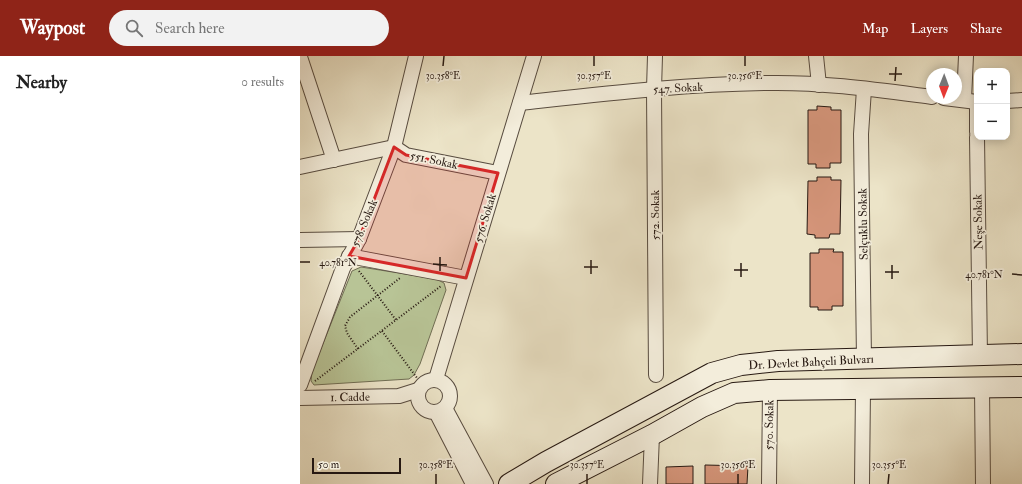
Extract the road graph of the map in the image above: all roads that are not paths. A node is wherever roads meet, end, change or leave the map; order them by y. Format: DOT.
graph roads {
  1 [pos="416,56"];
  2 [pos="534,56"];
  3 [pos="656,56"];
  4 [pos="816,56"];
  5 [pos="966,56"];
  6 [pos="300,57"];
  7 [pos="819,85"];
  8 [pos="654,89"];
  9 [pos="864,89"];
  10 [pos="926,96"];
  11 [pos="1022,100"];
  12 [pos="962,101"];
  13 [pos="1010,101"];
  14 [pos="972,102"];
  15 [pos="520,103"];
  16 [pos="974,114"];
  17 [pos="977,140"];
  18 [pos="394,148"];
  19 [pos="334,160"];
  20 [pos="300,167"];
  21 [pos="498,174"];
  22 [pos="359,239"];
  23 [pos="300,240"];
  24 [pos="350,256"];
  25 [pos="461,277"];
  26 [pos="1022,354"];
  27 [pos="980,356"];
  28 [pos="864,359"];
  29 [pos="656,375"];
  30 [pos="306,384"];
  31 [pos="1022,387"];
  32 [pos="982,388"];
  33 [pos="424,389"];
  34 [pos="863,389"];
  35 [pos="770,390"];
  36 [pos="300,398"];
  37 [pos="441,410"];
  38 [pos="652,435"];
  39 [pos="473,484"];
  40 [pos="486,484"];
  41 [pos="509,484"];
  42 [pos="556,484"];
  43 [pos="650,484"];
  44 [pos="769,484"];
  45 [pos="862,484"];
  46 [pos="983,484"];
  1 -- 18 [label="street, 578. Sokak"];
  2 -- 15 [label="street, 576. Sokak"];
  3 -- 8 [label="street, 572. Sokak"];
  4 -- 7 [label="street"];
  5 -- 14 [label="street"];
  6 -- 19 [label="street"];
  7 -- 8 [label="street, 547. Sokak"];
  7 -- 9 [label="street, 547. Sokak"];
  8 -- 15 [label="street, 547. Sokak"];
  8 -- 29 [label="street, 572. Sokak"];
  9 -- 10 [label="street, 547. Sokak"];
  9 -- 28 [label="street, Selçuklu Sokak"];
  11 -- 13 [label="street"];
  12 -- 14 [label="street"];
  14 -- 16 [label="street"];
  15 -- 21 [label="street, 576. Sokak"];
  17 -- 27 [label="street, Neşe Sokak"];
  18 -- 19 [label="street, 551. Sokak"];
  18 -- 21 [label="street, 551. Sokak"];
  18 -- 22 [label="street, 578. Sokak"];
  19 -- 20 [label="street, 551. Sokak"];
  21 -- 25 [label="street, 576. Sokak"];
  22 -- 23 [label="street"];
  22 -- 24 [label="street, 578. Sokak"];
  24 -- 25 [label="street"];
  24 -- 30 [label="street, 578. Sokak"];
  25 -- 33 [label="street, 576. Sokak"];
  26 -- 27 [label="street, Dr. Devlet Bahçeli Bulvarı"];
  27 -- 28 [label="street, Dr. Devlet Bahçeli Bulvarı"];
  28 -- 41 [label="street, Dr. Devlet Bahçeli Bulvarı"];
  31 -- 32 [label="street"];
  32 -- 34 [label="street"];
  32 -- 46 [label="street"];
  33 -- 36 [label="street, 1. Cadde"];
  33 -- 37 [label="street"];
  33 -- 37 [label="street"];
  34 -- 35 [label="street"];
  34 -- 45 [label="street"];
  35 -- 38 [label="street"];
  35 -- 44 [label="street, 570. Sokak"];
  37 -- 39 [label="street"];
  37 -- 40 [label="street"];
  38 -- 42 [label="street"];
  38 -- 43 [label="street"];
}
